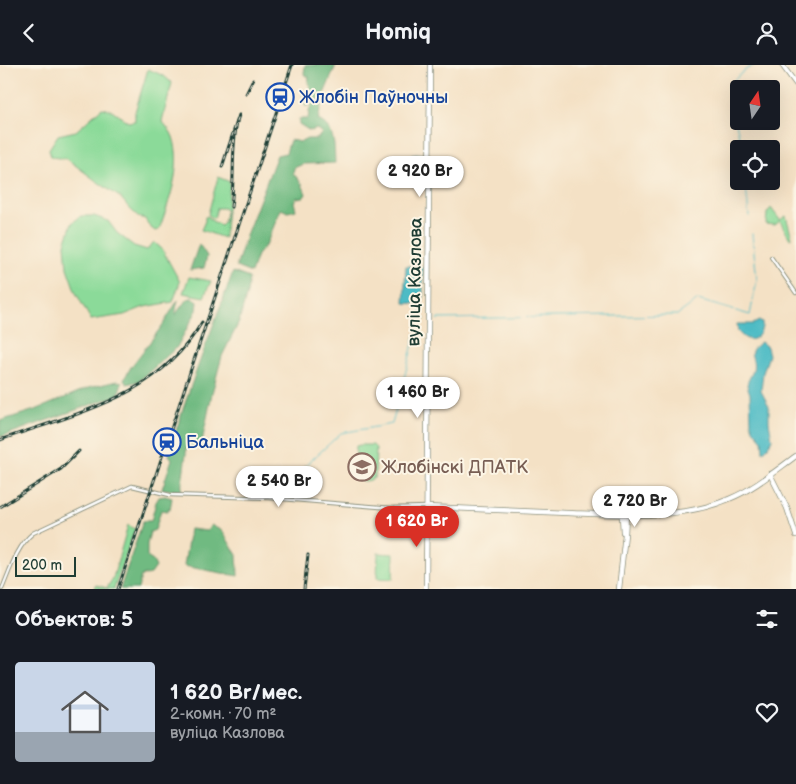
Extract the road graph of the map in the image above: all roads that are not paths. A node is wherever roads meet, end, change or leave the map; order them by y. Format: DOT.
graph roads {
  1 [pos="430,65"];
  2 [pos="782,65"];
  3 [pos="796,84"];
  4 [pos="771,257"];
  5 [pos="796,293"];
  6 [pos="796,456"];
  7 [pos="770,474"];
  8 [pos="427,507"];
  9 [pos="624,515"];
  10 [pos="796,535"];
  11 [pos="2,589"];
  12 [pos="426,589"];
  13 [pos="619,589"];
  1 -- 8 [label="main road, вуліца Казлова"];
  2 -- 3 [label="main road"];
  4 -- 5 [label="street"];
  6 -- 7 [label="main road"];
  7 -- 9 [label="main road"];
  7 -- 10 [label="main road"];
  8 -- 9 [label="main road"];
  8 -- 11 [label="street"];
  8 -- 12 [label="main road, вуліца Казлова"];
  9 -- 13 [label="main road"];
}
